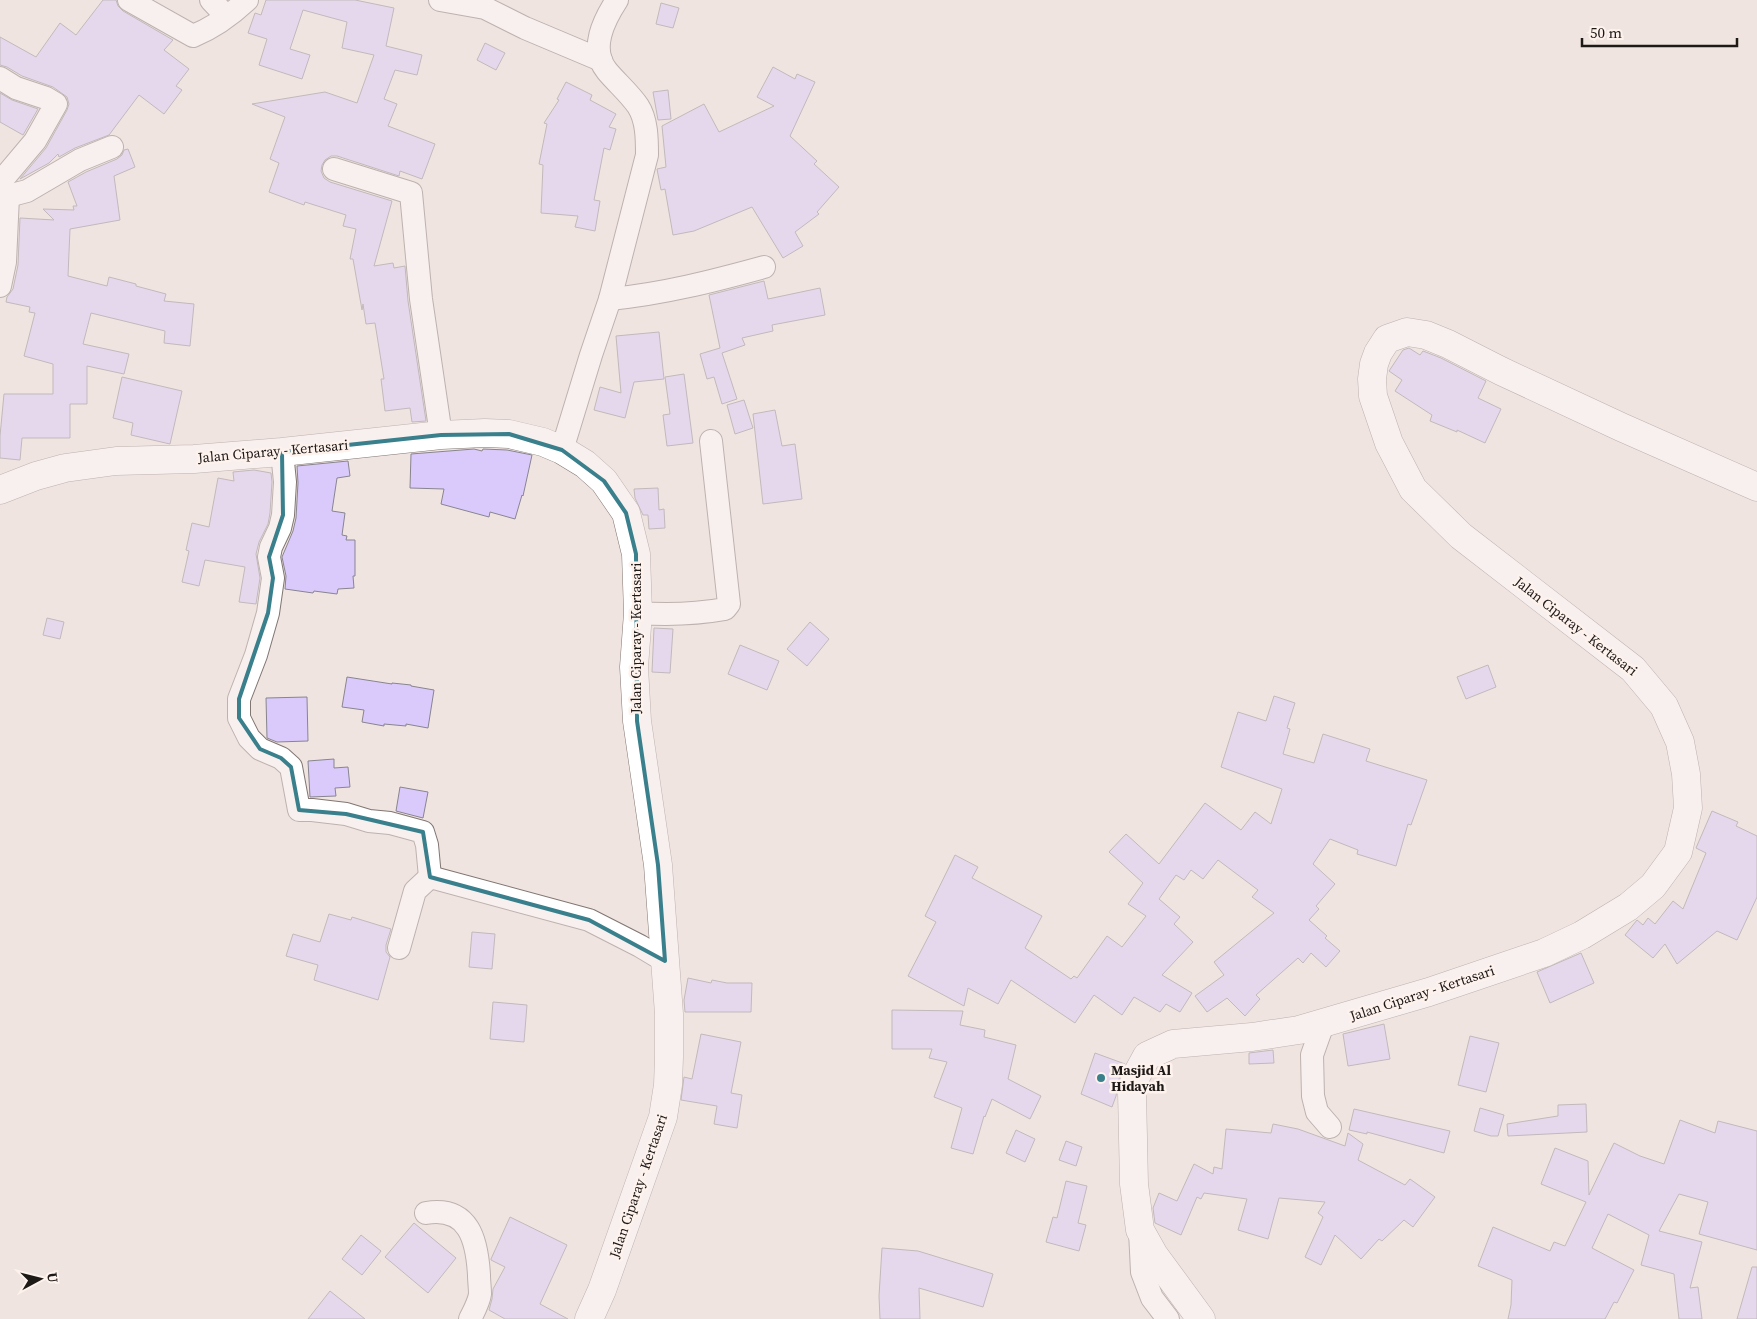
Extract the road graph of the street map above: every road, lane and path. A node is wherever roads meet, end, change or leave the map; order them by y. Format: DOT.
graph roads {
  1 [pos="129,0"];
  2 [pos="247,0"];
  3 [pos="440,0"];
  4 [pos="617,0"];
  5 [pos="219,8"];
  6 [pos="601,60"];
  7 [pos="0,78"];
  8 [pos="112,147"];
  9 [pos="334,169"];
  10 [pos="3,190"];
  11 [pos="764,267"];
  12 [pos="0,286"];
  13 [pos="610,299"];
  14 [pos="441,435"];
  15 [pos="711,441"];
  16 [pos="562,450"];
  17 [pos="282,452"];
  18 [pos="1757,487"];
  19 [pos="0,490"];
  20 [pos="638,613"];
  21 [pos="430,878"];
  22 [pos="399,948"];
  23 [pos="665,961"];
  24 [pos="1323,1024"];
  25 [pos="1330,1127"];
  26 [pos="426,1214"];
  27 [pos="1140,1230"];
  28 [pos="470,1319"];
  29 [pos="589,1319"];
  30 [pos="1168,1319"];
  31 [pos="1200,1319"];
  1 -- 5 [label="street"];
  2 -- 5 [label="street"];
  3 -- 6 [label="street"];
  4 -- 6 [label="street"];
  6 -- 13 [label="street"];
  7 -- 10 [label="street"];
  8 -- 10 [label="street"];
  9 -- 14 [label="street"];
  10 -- 12 [label="street"];
  11 -- 13 [label="street"];
  13 -- 16 [label="street"];
  14 -- 16 [label="main road, Jalan Ciparay - Kertasari"];
  14 -- 17 [label="main road, Jalan Ciparay - Kertasari"];
  15 -- 20 [label="street"];
  16 -- 20 [label="main road, Jalan Ciparay - Kertasari"];
  17 -- 19 [label="main road, Jalan Ciparay - Kertasari"];
  17 -- 21 [label="street"];
  18 -- 24 [label="main road, Jalan Ciparay - Kertasari"];
  20 -- 23 [label="main road, Jalan Ciparay - Kertasari"];
  21 -- 22 [label="street"];
  21 -- 23 [label="street"];
  23 -- 29 [label="main road, Jalan Ciparay - Kertasari"];
  24 -- 25 [label="street"];
  24 -- 27 [label="main road, Jalan Ciparay - Kertasari"];
  26 -- 28 [label="street"];
  27 -- 30 [label="street"];
  27 -- 31 [label="main road, Jalan Ciparay - Kertasari"];
}
